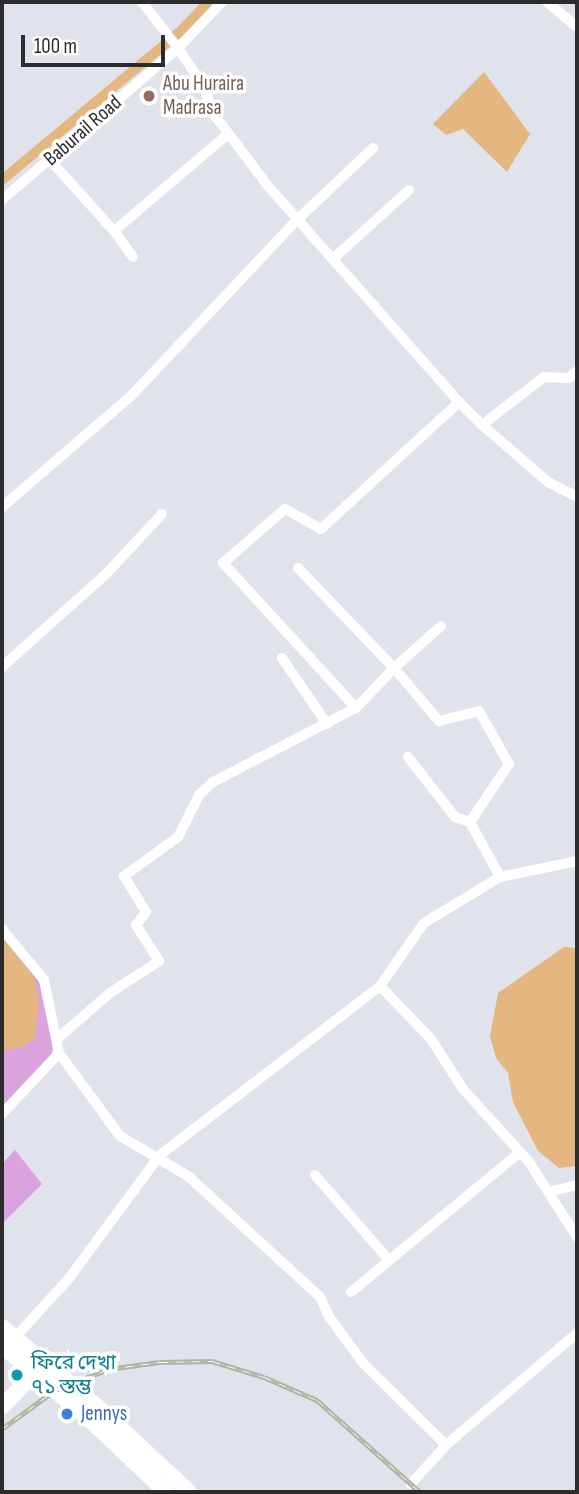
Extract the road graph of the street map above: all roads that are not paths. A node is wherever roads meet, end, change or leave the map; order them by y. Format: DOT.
graph roads {
  1 [pos="142,2"];
  2 [pos="222,2"];
  3 [pos="547,2"];
  4 [pos="577,27"];
  5 [pos="178,47"];
  6 [pos="229,134"];
  7 [pos="373,148"];
  8 [pos="50,160"];
  9 [pos="409,190"];
  10 [pos="2,200"];
  11 [pos="299,218"];
  12 [pos="114,232"];
  13 [pos="133,257"];
  14 [pos="334,258"];
  15 [pos="577,371"];
  16 [pos="459,402"];
  17 [pos="482,425"];
  18 [pos="577,496"];
  19 [pos="2,507"];
  20 [pos="162,514"];
  21 [pos="298,568"];
  22 [pos="441,626"];
  23 [pos="282,658"];
  24 [pos="2,667"];
  25 [pos="394,668"];
  26 [pos="356,708"];
  27 [pos="327,724"];
  28 [pos="408,757"];
  29 [pos="470,822"];
  30 [pos="577,861"];
  31 [pos="500,877"];
  32 [pos="2,929"];
  33 [pos="380,986"];
  34 [pos="57,1040"];
  35 [pos="59,1053"];
  36 [pos="2,1114"];
  37 [pos="520,1152"];
  38 [pos="160,1155"];
  39 [pos="315,1175"];
  40 [pos="577,1185"];
  41 [pos="550,1192"];
  42 [pos="577,1237"];
  43 [pos="388,1259"];
  44 [pos="351,1292"];
  45 [pos="2,1327"];
  46 [pos="577,1333"];
  47 [pos="7,1344"];
  48 [pos="39,1368"];
  49 [pos="2,1407"];
  50 [pos="446,1445"];
  51 [pos="411,1484"];
  52 [pos="166,1492"];
  53 [pos="189,1492"];
  1 -- 5 [label="street"];
  2 -- 5 [label="street, Baburail Road"];
  3 -- 4 [label="street"];
  5 -- 6 [label="street"];
  5 -- 8 [label="street, Baburail Road"];
  6 -- 11 [label="street"];
  6 -- 12 [label="street"];
  7 -- 11 [label="street"];
  8 -- 10 [label="street, Baburail Road"];
  8 -- 12 [label="street"];
  9 -- 14 [label="street"];
  11 -- 14 [label="street"];
  11 -- 19 [label="street"];
  12 -- 13 [label="street"];
  14 -- 16 [label="street"];
  15 -- 17 [label="street"];
  16 -- 17 [label="street"];
  16 -- 26 [label="street"];
  17 -- 18 [label="street"];
  20 -- 24 [label="street"];
  21 -- 25 [label="street"];
  22 -- 25 [label="street"];
  23 -- 27 [label="street"];
  25 -- 26 [label="street"];
  25 -- 29 [label="street"];
  26 -- 27 [label="street"];
  27 -- 34 [label="street"];
  28 -- 29 [label="street"];
  29 -- 31 [label="street"];
  30 -- 31 [label="street"];
  31 -- 33 [label="street"];
  32 -- 34 [label="street"];
  33 -- 37 [label="street"];
  33 -- 38 [label="street"];
  34 -- 35 [label="street"];
  35 -- 36 [label="street"];
  35 -- 38 [label="street"];
  37 -- 41 [label="street"];
  37 -- 43 [label="street"];
  38 -- 47 [label="street"];
  38 -- 50 [label="street"];
  39 -- 43 [label="street"];
  40 -- 41 [label="street"];
  41 -- 42 [label="street"];
  43 -- 44 [label="street"];
  45 -- 47 [label="main road"];
  46 -- 50 [label="street"];
  47 -- 48 [label="main road"];
  48 -- 49 [label="main road"];
  48 -- 52 [label="main road"];
  48 -- 53 [label="main road"];
  50 -- 51 [label="street"];
}
